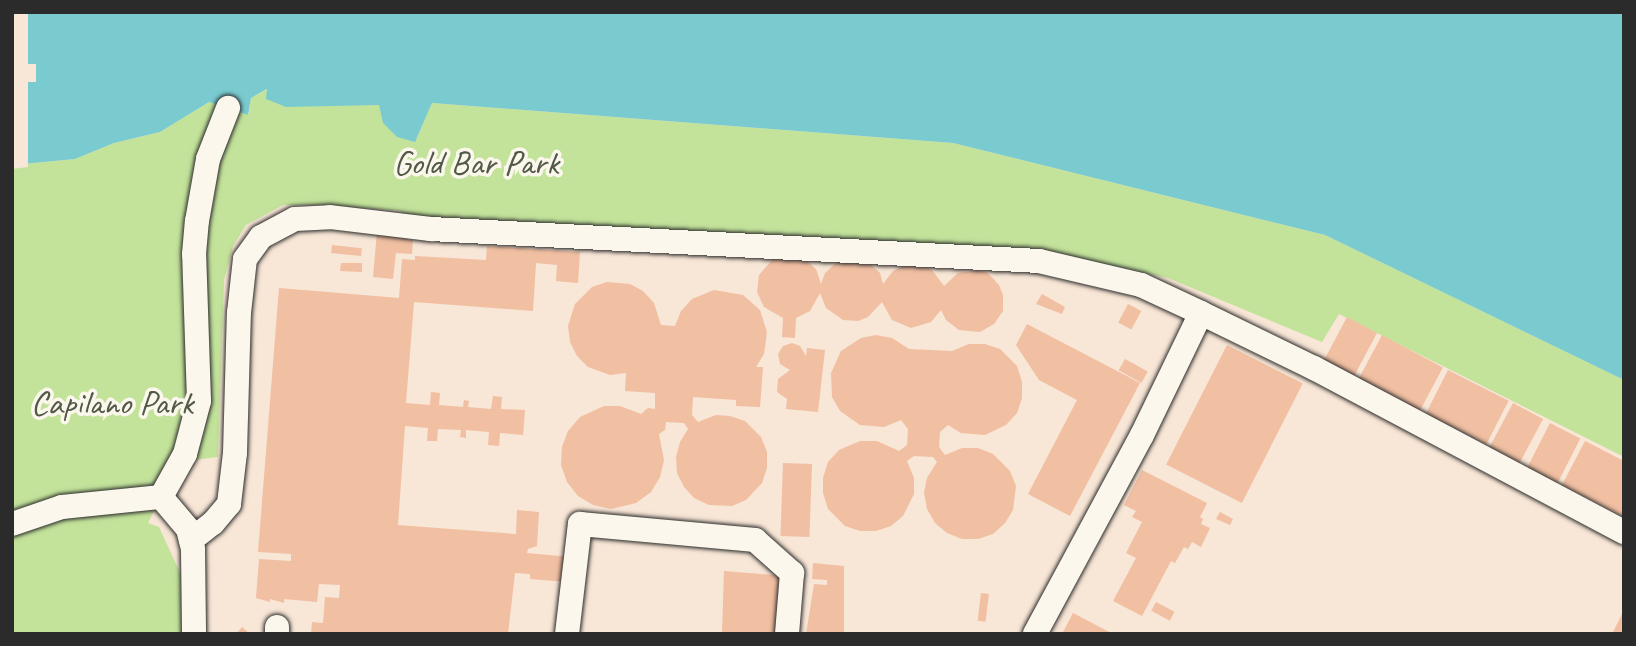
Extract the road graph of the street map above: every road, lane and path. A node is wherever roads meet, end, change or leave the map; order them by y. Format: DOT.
graph roads {
  1 [pos="228,108"];
  2 [pos="1200,313"];
  3 [pos="161,496"];
  4 [pos="12,524"];
  5 [pos="1624,532"];
  6 [pos="191,540"];
  7 [pos="194,634"];
  8 [pos="567,634"];
  9 [pos="787,634"];
  10 [pos="1035,634"];
  1 -- 3 [label="street"];
  2 -- 5 [label="street"];
  2 -- 6 [label="street"];
  2 -- 10 [label="street"];
  3 -- 4 [label="street"];
  3 -- 6 [label="street"];
  6 -- 7 [label="street"];
  8 -- 9 [label="street"];
}
